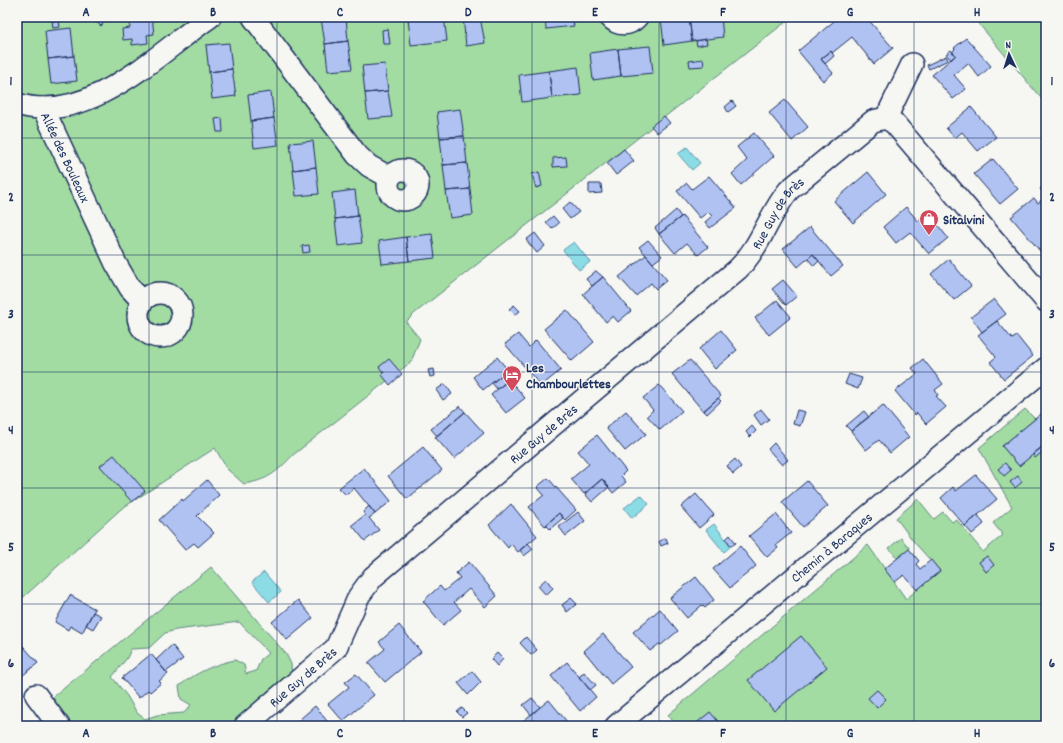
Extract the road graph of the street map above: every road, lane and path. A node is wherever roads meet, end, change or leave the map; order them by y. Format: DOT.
graph roads {
  1 [pos="253,17"];
  2 [pos="610,17"];
  3 [pos="637,17"];
  4 [pos="202,19"];
  5 [pos="912,64"];
  6 [pos="17,104"];
  7 [pos="43,108"];
  8 [pos="886,118"];
  9 [pos="389,177"];
  10 [pos="142,301"];
  11 [pos="1046,301"];
  12 [pos="1046,368"];
  13 [pos="36,695"];
  14 [pos="59,726"];
  15 [pos="245,726"];
  16 [pos="616,726"];
  1 -- 9 [label="street"];
  2 -- 3 [label="street"];
  4 -- 7 [label="street, Allée des Bouleaux"];
  5 -- 8 [label="street"];
  6 -- 7 [label="street"];
  7 -- 10 [label="street, Allée des Bouleaux"];
  8 -- 11 [label="street"];
  8 -- 15 [label="street, Rue Guy de Brès"];
  12 -- 16 [label="street, Chemin à Baraques"];
  13 -- 14 [label="street"];
}
